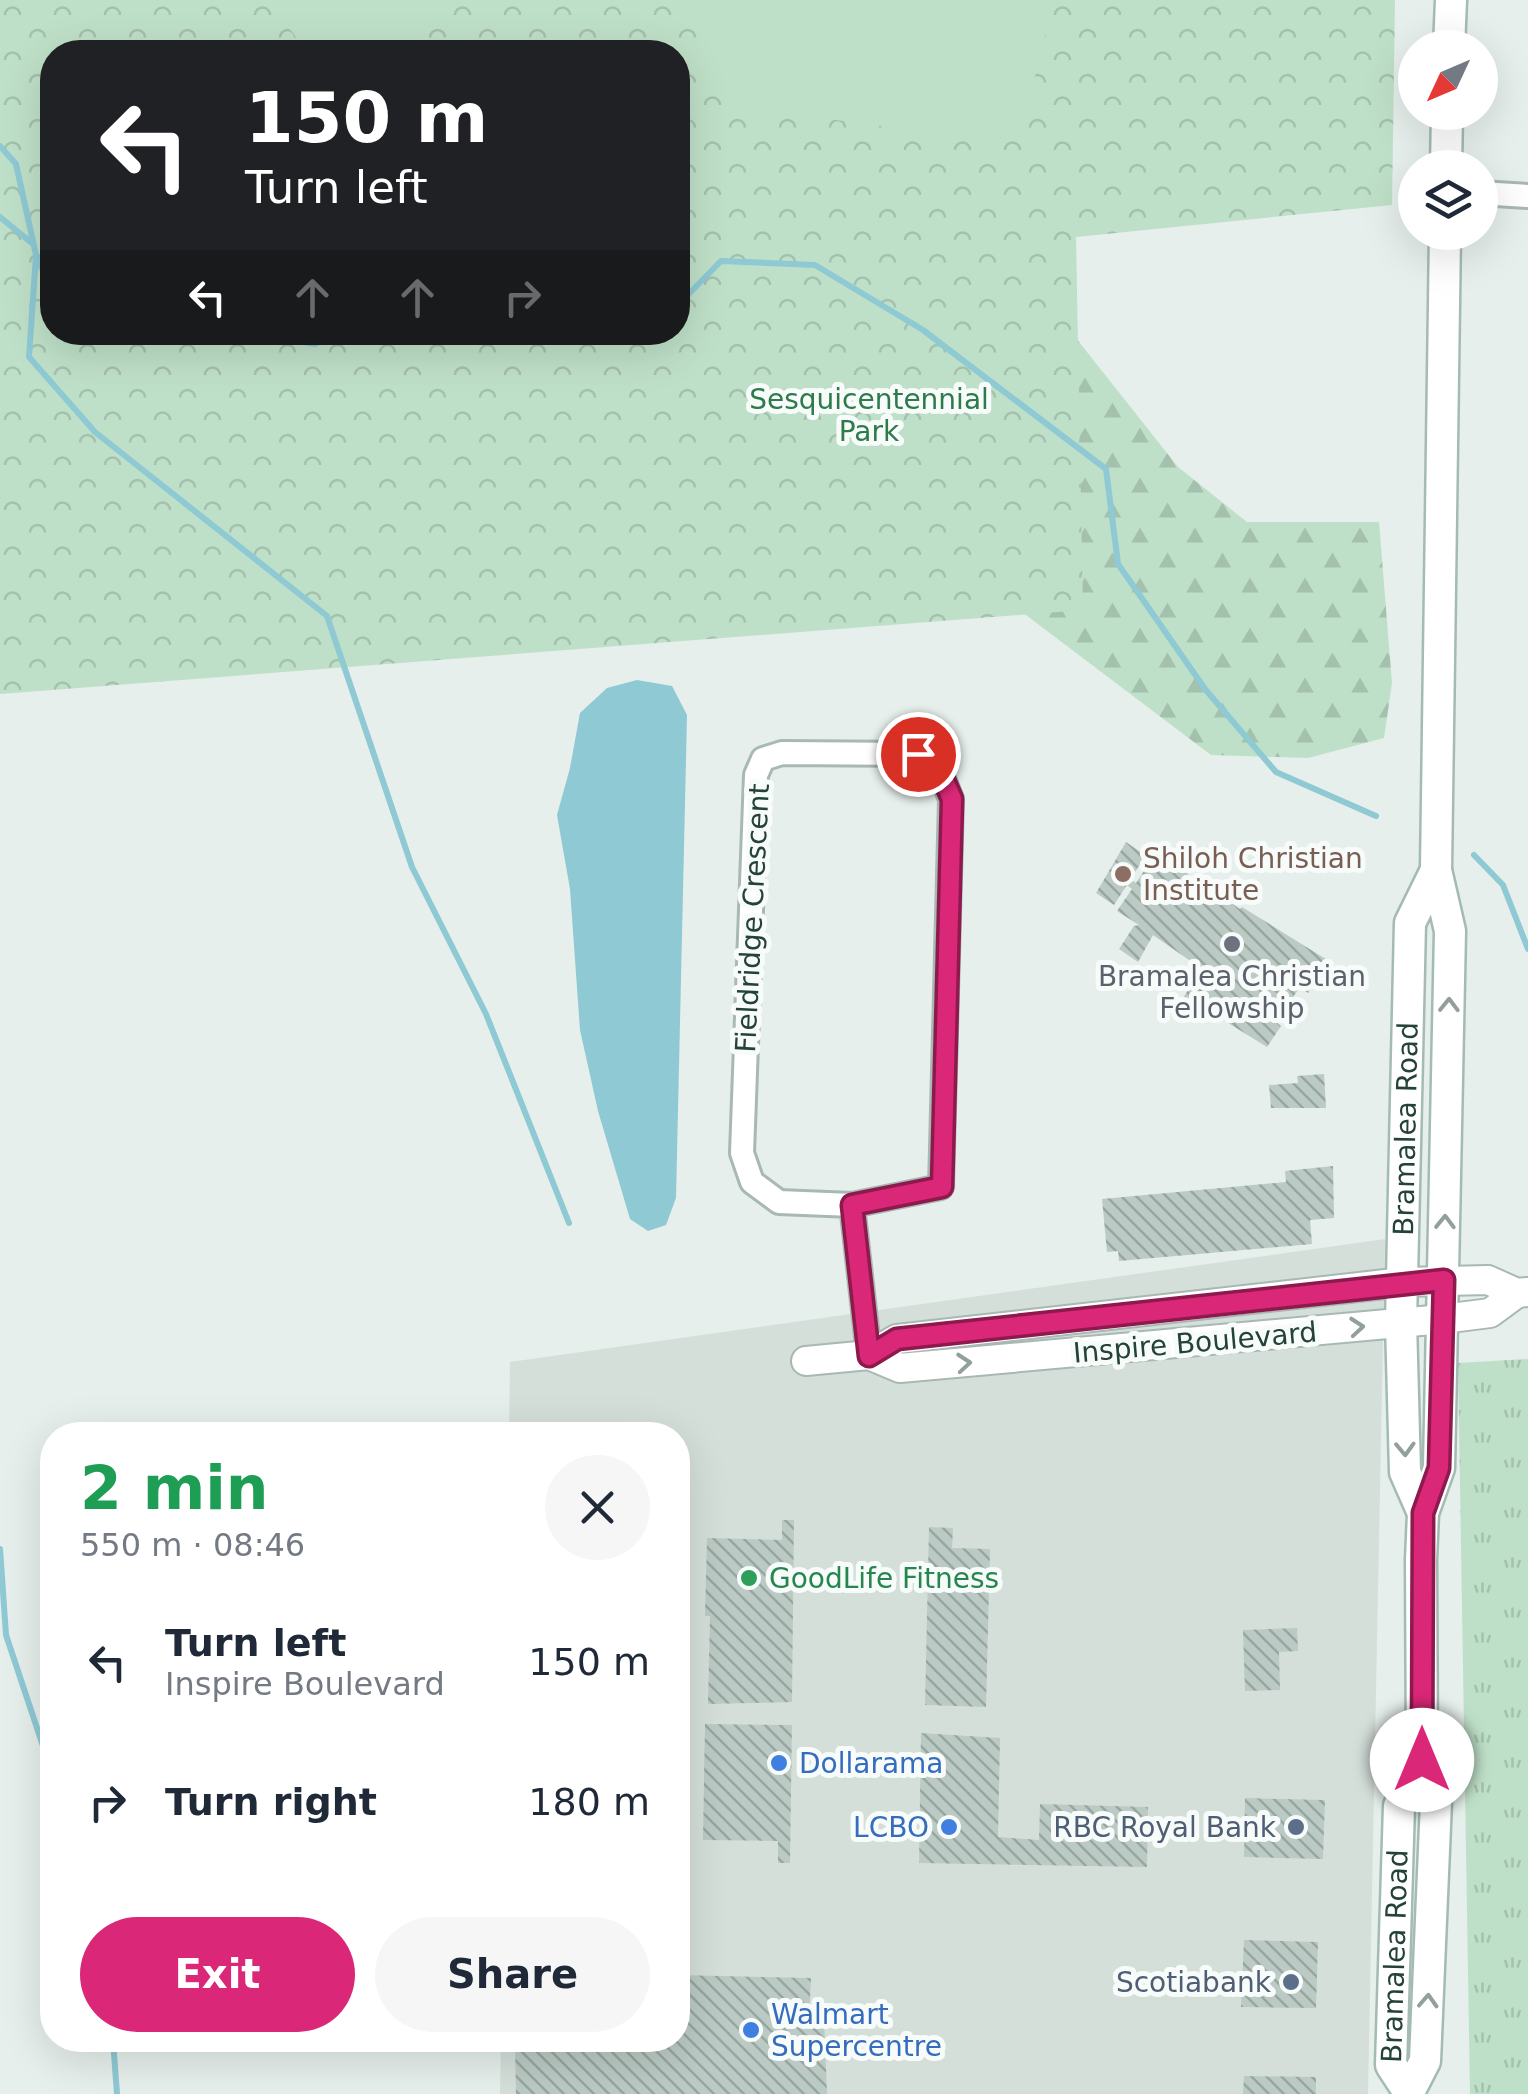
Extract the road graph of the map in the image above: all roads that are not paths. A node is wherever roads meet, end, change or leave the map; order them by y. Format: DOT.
graph roads {
  1 [pos="1450,0"];
  2 [pos="1449,30"];
  3 [pos="1498,194"];
  4 [pos="1528,196"];
  5 [pos="1444,250"];
  6 [pos="1436,870"];
  7 [pos="852,1205"];
  8 [pos="1444,1280"];
  9 [pos="1403,1282"];
  10 [pos="1523,1292"];
  11 [pos="1443,1319"];
  12 [pos="1401,1322"];
  13 [pos="869,1356"];
  14 [pos="806,1361"];
  15 [pos="1423,1513"];
  16 [pos="1408,2092"];
  1 -- 2 [label="main road"];
  3 -- 4 [label="street"];
  5 -- 6 [label="main road, Bramalea Road"];
  8 -- 6 [label="main road, Bramalea Road, one-way"];
  6 -- 9 [label="main road, Bramalea Road"];
  7 -- 7 [label="street, Fieldridge Crescent"];
  7 -- 13 [label="street"];
  8 -- 9 [label="street, Inspire Boulevard"];
  8 -- 10 [label="street, Inspire Boulevard"];
  8 -- 11 [label="main road, Bramalea Road"];
  9 -- 12 [label="main road, Bramalea Road"];
  9 -- 13 [label="street, Inspire Boulevard"];
  10 -- 11 [label="street, Inspire Boulevard"];
  11 -- 12 [label="street, Inspire Boulevard"];
  11 -- 15 [label="main road, Bramalea Road"];
  13 -- 12 [label="street, Inspire Boulevard, one-way"];
  12 -- 15 [label="main road, Bramalea Road, one-way"];
  13 -- 14 [label="street, Inspire Boulevard"];
  15 -- 16 [label="main road, Bramalea Road"];
}
